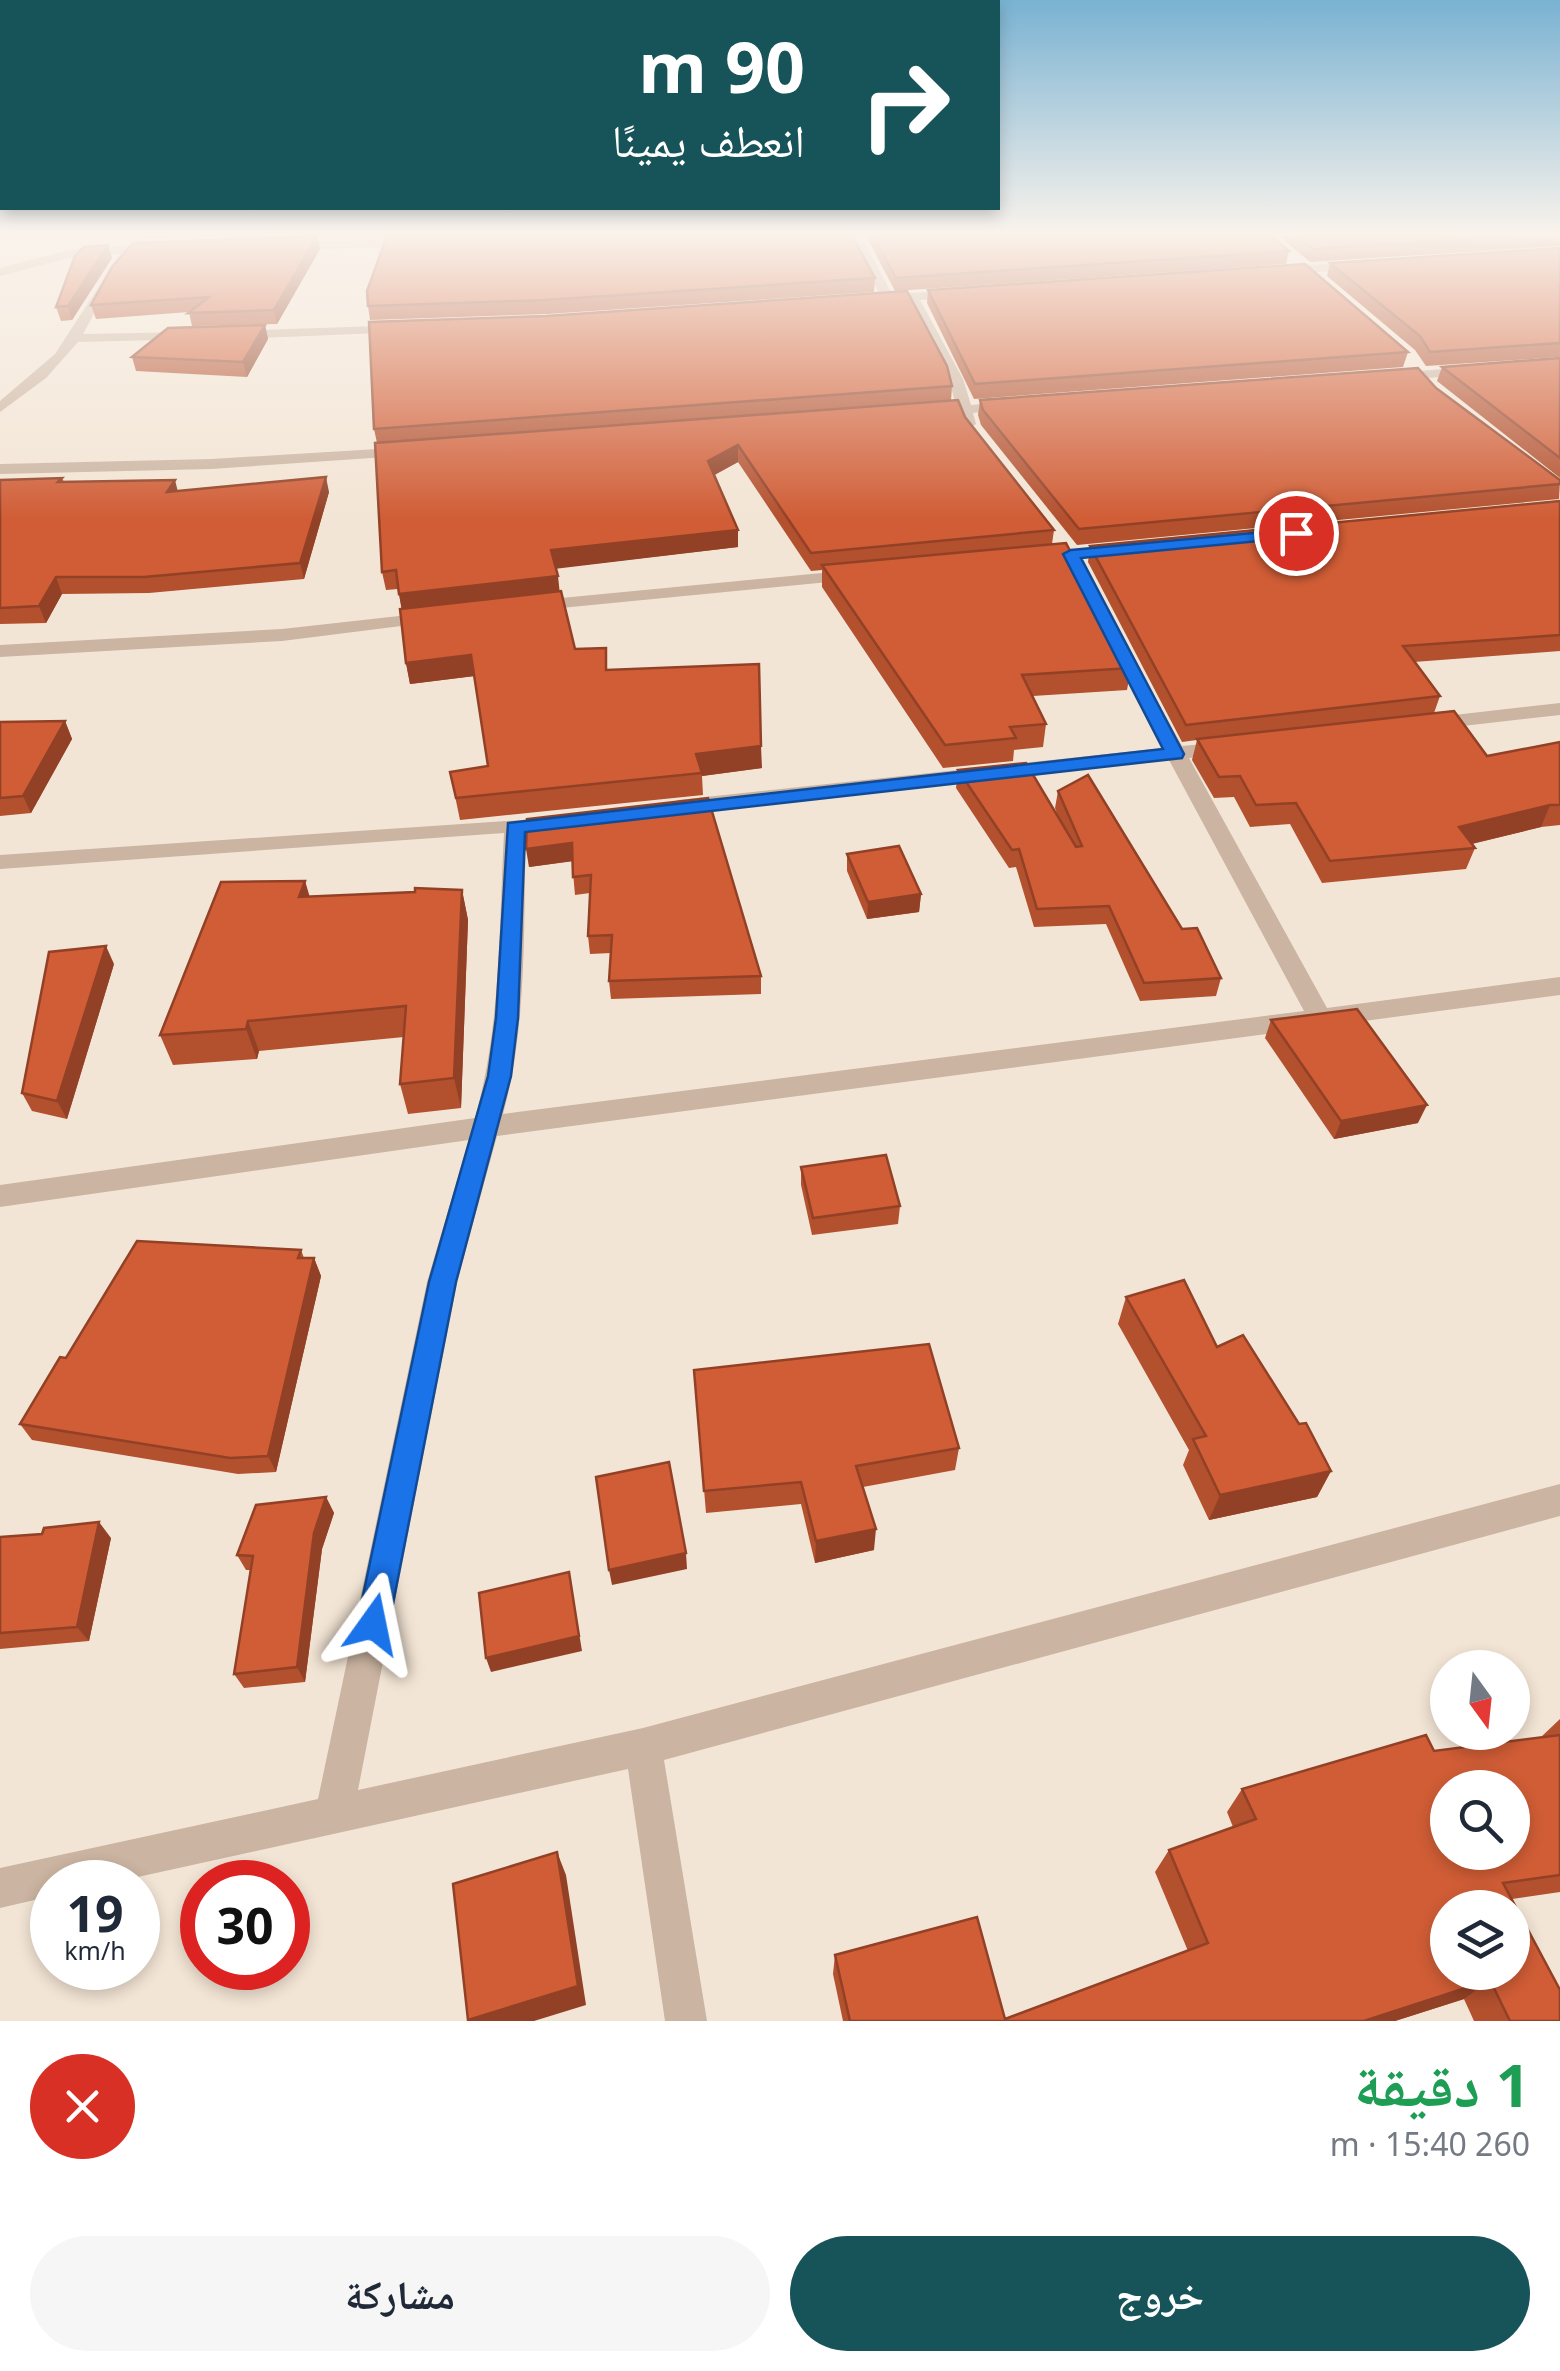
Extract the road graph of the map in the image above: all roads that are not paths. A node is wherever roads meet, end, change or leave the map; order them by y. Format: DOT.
graph roads {
  1 [pos="78,330"];
  2 [pos="350,330"];
  3 [pos="930,330"];
  4 [pos="220,335"];
  5 [pos="201,336"];
  6 [pos="74,338"];
  7 [pos="1408,356"];
  8 [pos="1489,370"];
  9 [pos="1380,378"];
  10 [pos="1423,381"];
  11 [pos="1036,403"];
  12 [pos="0,408"];
  13 [pos="964,410"];
  14 [pos="905,415"];
  15 [pos="979,440"];
  16 [pos="426,451"];
  17 [pos="0,469"];
  18 [pos="1149,547"];
  19 [pos="1012,560"];
  20 [pos="876,573"];
  21 [pos="508,609"];
  22 [pos="453,615"];
  23 [pos="1104,618"];
  24 [pos="0,650"];
  25 [pos="1560,709"];
  26 [pos="1406,727"];
  27 [pos="1252,745"];
  28 [pos="1175,754"];
  29 [pos="650,811"];
  30 [pos="573,820"];
  31 [pos="515,827"];
  32 [pos="0,862"];
  33 [pos="1560,986"];
  34 [pos="1318,1016"];
  35 [pos="484,1127"];
  36 [pos="0,1196"];
  37 [pos="1560,1500"];
  38 [pos="643,1747"];
  39 [pos="334,1813"];
  40 [pos="0,1888"];
  41 [pos="686,2021"];
  1 -- 6 [label="street"];
  2 -- 4 [label="street"];
  3 -- 13 [label="street"];
  5 -- 6 [label="street"];
  6 -- 12 [label="street"];
  7 -- 10 [label="street"];
  8 -- 10 [label="street"];
  9 -- 10 [label="street"];
  11 -- 13 [label="street"];
  13 -- 14 [label="street"];
  13 -- 15 [label="street"];
  16 -- 17 [label="street"];
  18 -- 19 [label="street"];
  20 -- 21 [label="street"];
  22 -- 24 [label="street"];
  23 -- 28 [label="street"];
  25 -- 26 [label="street"];
  27 -- 28 [label="street"];
  28 -- 29 [label="street"];
  28 -- 34 [label="street"];
  30 -- 31 [label="street"];
  31 -- 32 [label="street"];
  31 -- 35 [label="street"];
  33 -- 34 [label="street"];
  34 -- 35 [label="street"];
  35 -- 36 [label="street"];
  35 -- 39 [label="street"];
  37 -- 38 [label="street"];
  38 -- 39 [label="street"];
  38 -- 41 [label="street"];
  39 -- 40 [label="street"];
}
